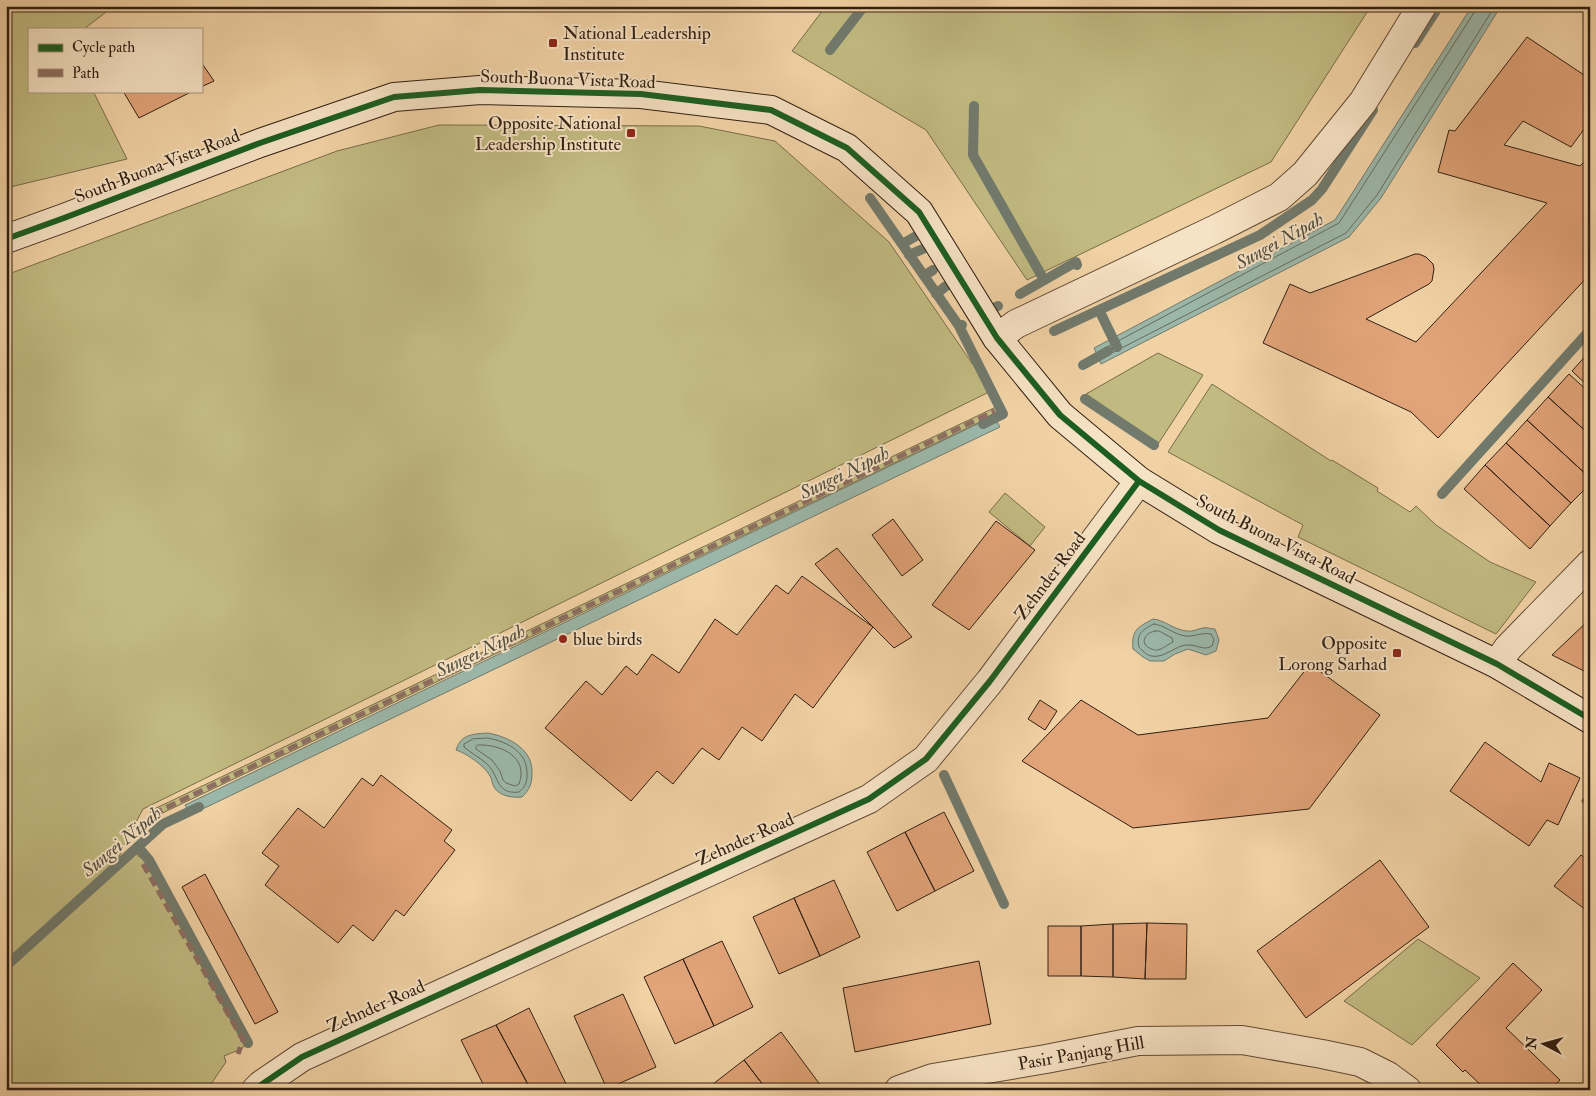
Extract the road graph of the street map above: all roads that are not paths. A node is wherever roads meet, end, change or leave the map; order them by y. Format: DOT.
graph roads {
  1 [pos="1422,6"];
  2 [pos="6,239"];
  3 [pos="997,338"];
  4 [pos="1140,481"];
  5 [pos="1590,564"];
  6 [pos="1503,656"];
  7 [pos="1590,719"];
  8 [pos="256,1090"];
  9 [pos="899,1090"];
  10 [pos="1407,1090"];
  1 -- 3 [label="street"];
  2 -- 3 [label="street, South Buona Vista Road"];
  3 -- 4 [label="street, South Buona Vista Road"];
  4 -- 6 [label="street, South Buona Vista Road"];
  4 -- 8 [label="street, Zehnder Road"];
  5 -- 6 [label="street"];
  6 -- 7 [label="street, South Buona Vista Road"];
  9 -- 10 [label="street, Pasir Panjang Hill"];
}
